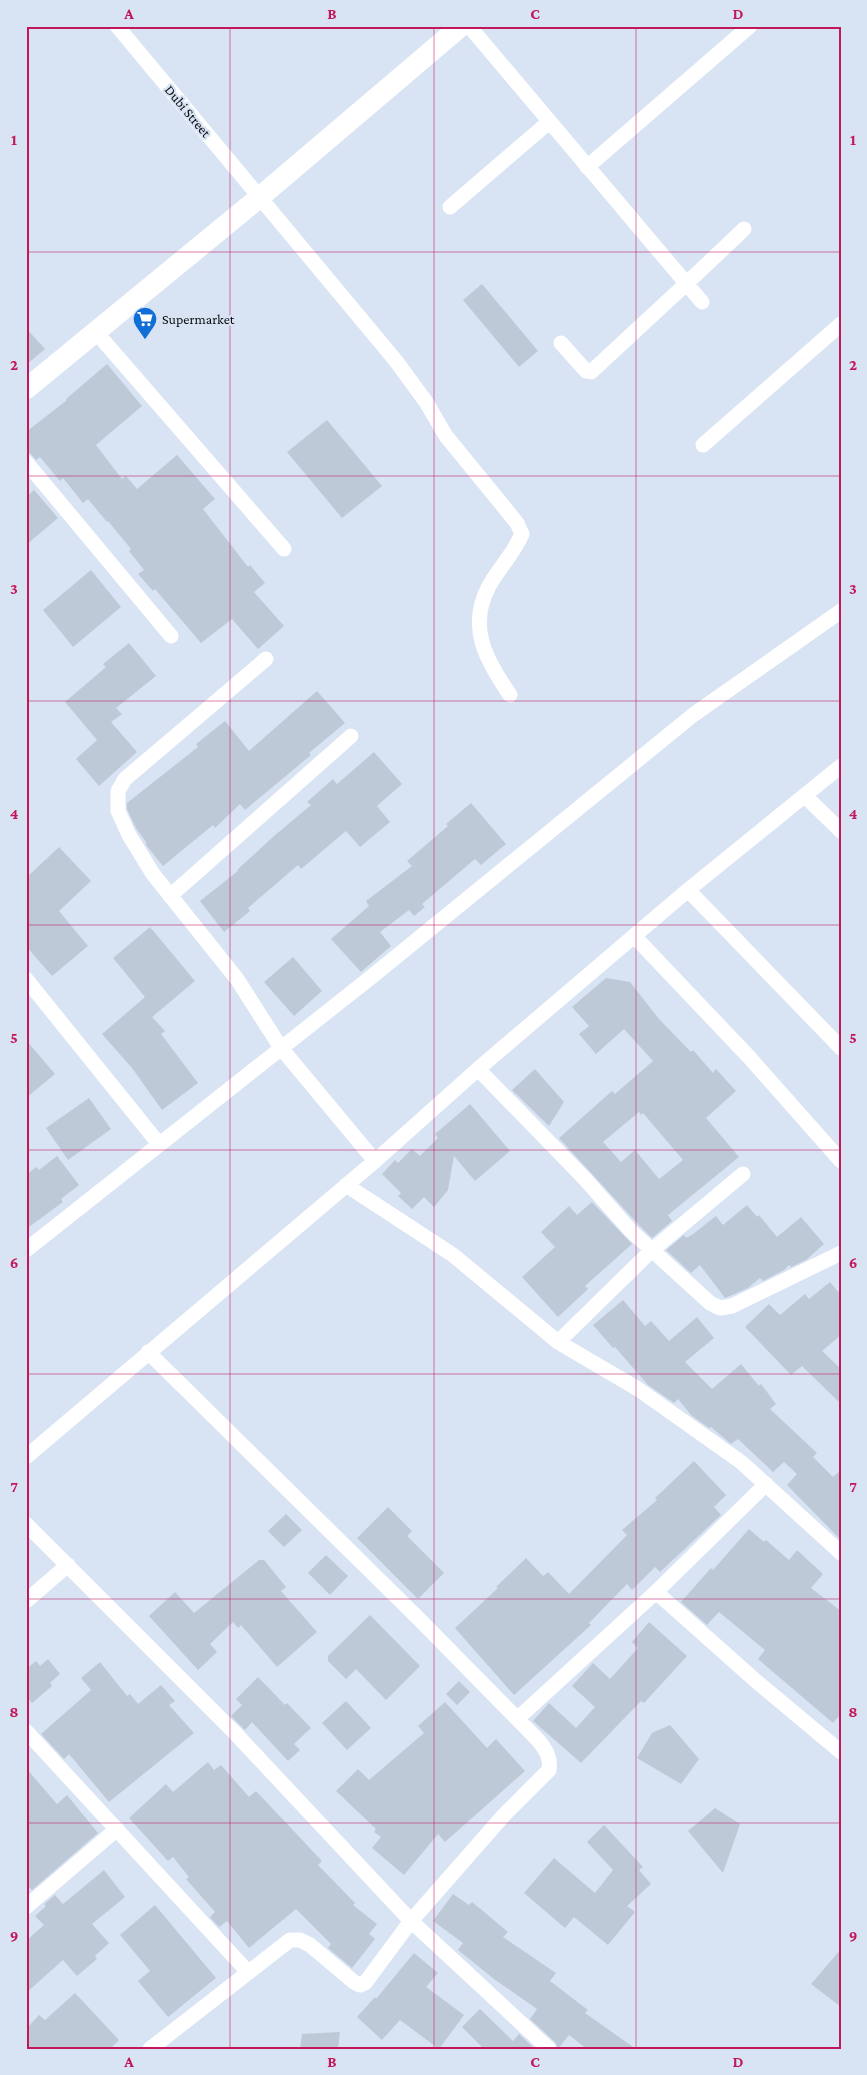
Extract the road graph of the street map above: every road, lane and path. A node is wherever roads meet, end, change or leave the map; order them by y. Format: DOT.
graph roads {
  1 [pos="461,26"];
  2 [pos="469,26"];
  3 [pos="750,26"];
  4 [pos="120,28"];
  5 [pos="549,122"];
  6 [pos="587,167"];
  7 [pos="260,197"];
  8 [pos="450,207"];
  9 [pos="744,229"];
  10 [pos="686,284"];
  11 [pos="702,302"];
  12 [pos="841,324"];
  13 [pos="95,331"];
  14 [pos="561,343"];
  15 [pos="26,389"];
  16 [pos="703,445"];
  17 [pos="26,462"];
  18 [pos="284,549"];
  19 [pos="841,611"];
  20 [pos="171,636"];
  21 [pos="266,659"];
  22 [pos="510,695"];
  23 [pos="351,736"];
  24 [pos="841,766"];
  25 [pos="805,796"];
  26 [pos="841,831"];
  27 [pos="688,890"];
  28 [pos="170,896"];
  29 [pos="634,936"];
  30 [pos="26,979"];
  31 [pos="282,1048"];
  32 [pos="841,1048"];
  33 [pos="478,1070"];
  34 [pos="159,1144"];
  35 [pos="375,1161"];
  36 [pos="841,1162"];
  37 [pos="743,1174"];
  38 [pos="346,1185"];
  39 [pos="26,1250"];
  40 [pos="651,1251"];
  41 [pos="841,1253"];
  42 [pos="558,1342"];
  43 [pos="148,1352"];
  44 [pos="26,1456"];
  45 [pos="766,1484"];
  46 [pos="26,1524"];
  47 [pos="841,1553"];
  48 [pos="68,1565"];
  49 [pos="656,1592"];
  50 [pos="26,1601"];
  51 [pos="517,1719"];
  52 [pos="26,1731"];
  53 [pos="841,1752"];
  54 [pos="117,1829"];
  55 [pos="26,1907"];
  56 [pos="411,1921"];
  57 [pos="248,1972"];
  58 [pos="150,2049"];
  59 [pos="549,2049"];
  1 -- 7 [label="street"];
  2 -- 5 [label="street"];
  3 -- 6 [label="street"];
  4 -- 7 [label="street, Dubi Street"];
  5 -- 6 [label="street"];
  5 -- 8 [label="street"];
  6 -- 10 [label="street"];
  7 -- 13 [label="street"];
  7 -- 22 [label="street, Dubi Street"];
  9 -- 10 [label="street"];
  10 -- 11 [label="street"];
  10 -- 14 [label="street"];
  12 -- 16 [label="street"];
  13 -- 15 [label="street"];
  13 -- 18 [label="street"];
  17 -- 20 [label="street"];
  19 -- 31 [label="street"];
  21 -- 28 [label="street"];
  23 -- 28 [label="street"];
  24 -- 25 [label="street"];
  25 -- 26 [label="street"];
  25 -- 27 [label="street"];
  27 -- 29 [label="street"];
  27 -- 32 [label="street"];
  28 -- 31 [label="street"];
  29 -- 33 [label="street"];
  29 -- 36 [label="street"];
  30 -- 34 [label="street"];
  31 -- 34 [label="street"];
  31 -- 35 [label="street"];
  33 -- 35 [label="street"];
  33 -- 40 [label="street"];
  34 -- 39 [label="street"];
  35 -- 38 [label="street"];
  37 -- 40 [label="street"];
  38 -- 42 [label="street"];
  38 -- 43 [label="street"];
  40 -- 41 [label="street"];
  40 -- 42 [label="street"];
  42 -- 45 [label="street"];
  43 -- 44 [label="street"];
  43 -- 51 [label="street"];
  45 -- 47 [label="street"];
  45 -- 49 [label="street"];
  46 -- 48 [label="street"];
  48 -- 50 [label="street"];
  48 -- 56 [label="street"];
  49 -- 51 [label="street"];
  49 -- 53 [label="street"];
  51 -- 56 [label="street"];
  52 -- 54 [label="street"];
  54 -- 55 [label="street"];
  54 -- 57 [label="street"];
  56 -- 57 [label="street"];
  56 -- 59 [label="street"];
  57 -- 58 [label="street"];
}
